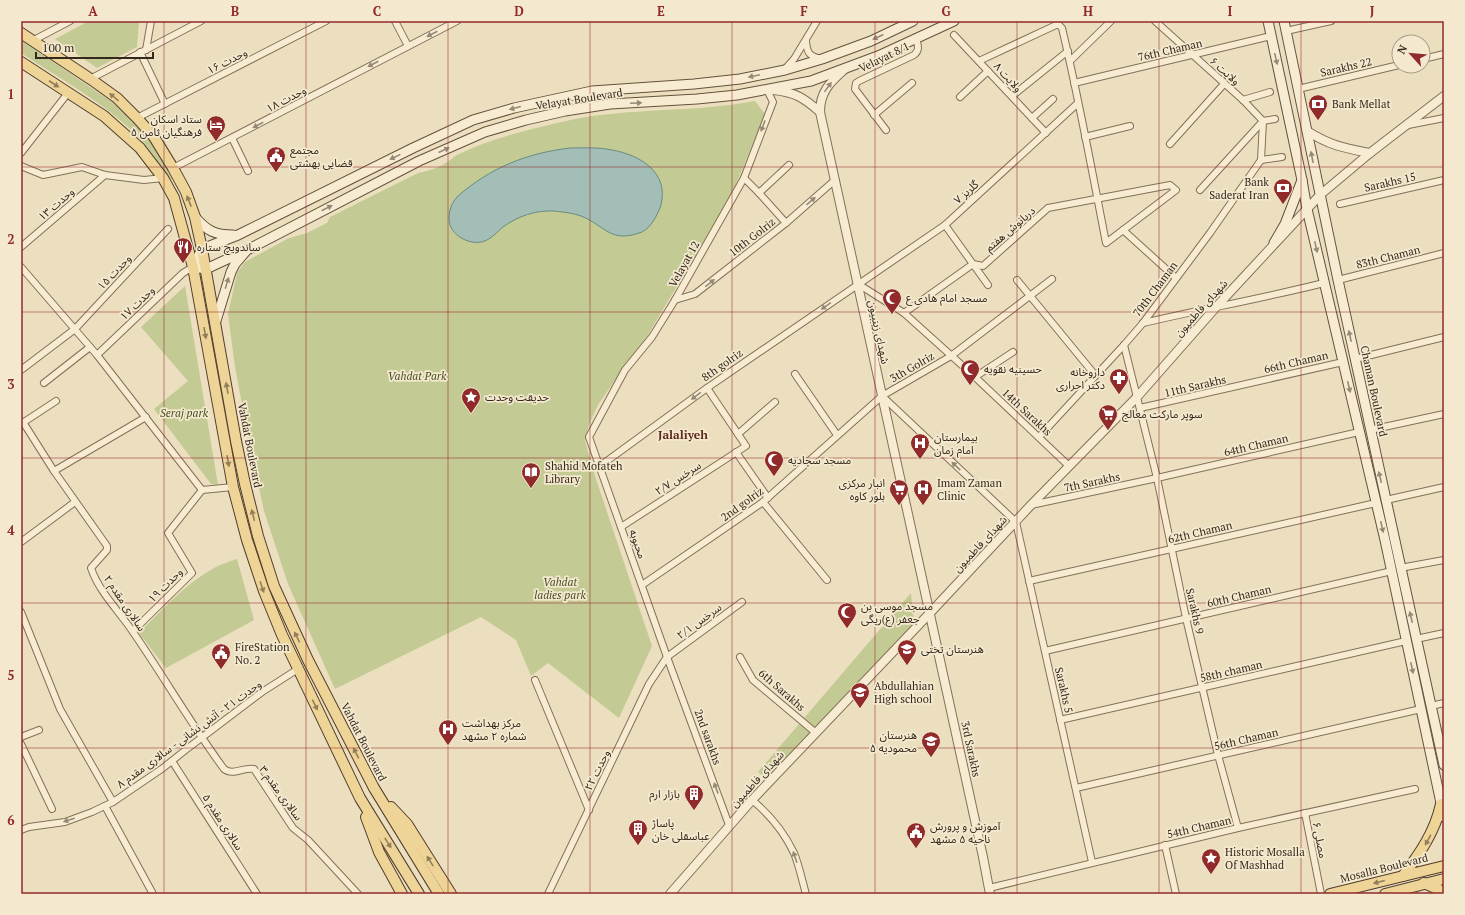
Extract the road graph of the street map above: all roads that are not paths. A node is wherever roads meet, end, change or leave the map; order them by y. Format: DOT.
graph roads {
  1 [pos="70,21"];
  2 [pos="151,21"];
  3 [pos="201,21"];
  4 [pos="326,21"];
  5 [pos="395,21"];
  6 [pos="457,21"];
  7 [pos="817,21"];
  8 [pos="913,21"];
  9 [pos="954,21"];
  10 [pos="1111,21"];
  11 [pos="1155,21"];
  12 [pos="1268,21"];
  13 [pos="1284,21"];
  14 [pos="1331,21"];
  15 [pos="1286,31"];
  16 [pos="21,33"];
  17 [pos="954,35"];
  18 [pos="1271,36"];
  19 [pos="916,38"];
  20 [pos="32,41"];
  21 [pos="806,41"];
  22 [pos="408,46"];
  23 [pos="143,51"];
  24 [pos="1068,52"];
  25 [pos="1444,54"];
  26 [pos="1192,55"];
  27 [pos="1431,57"];
  28 [pos="822,59"];
  29 [pos="1070,60"];
  30 [pos="979,61"];
  31 [pos="21,62"];
  32 [pos="1391,67"];
  33 [pos="847,68"];
  34 [pos="785,70"];
  35 [pos="988,70"];
  36 [pos="90,79"];
  37 [pos="912,83"];
  38 [pos="1074,83"];
  39 [pos="1224,84"];
  40 [pos="1298,89"];
  41 [pos="768,90"];
  42 [pos="1270,92"];
  43 [pos="68,93"];
  44 [pos="1012,96"];
  45 [pos="1444,96"];
  46 [pos="960,97"];
  47 [pos="1053,99"];
  48 [pos="1243,100"];
  49 [pos="165,104"];
  50 [pos="1078,104"];
  51 [pos="820,112"];
  52 [pos="874,115"];
  53 [pos="137,118"];
  54 [pos="1032,118"];
  55 [pos="1444,118"];
  56 [pos="1275,119"];
  57 [pos="1263,121"];
  58 [pos="1406,125"];
  59 [pos="1130,126"];
  60 [pos="886,130"];
  61 [pos="1307,131"];
  62 [pos="1046,133"];
  63 [pos="1085,137"];
  64 [pos="232,138"];
  65 [pos="1170,144"];
  66 [pos="21,153"];
  67 [pos="1370,153"];
  68 [pos="1282,157"];
  69 [pos="1261,160"];
  70 [pos="789,165"];
  71 [pos="21,166"];
  72 [pos="173,168"];
  73 [pos="248,171"];
  74 [pos="105,175"];
  75 [pos="163,178"];
  76 [pos="744,178"];
  77 [pos="835,180"];
  78 [pos="1302,180"];
  79 [pos="1444,180"];
  80 [pos="1200,190"];
  81 [pos="760,193"];
  82 [pos="1320,195"];
  83 [pos="1097,198"];
  84 [pos="1340,204"];
  85 [pos="1307,209"];
  86 [pos="195,217"];
  87 [pos="786,224"];
  88 [pos="946,225"];
  89 [pos="168,229"];
  90 [pos="1123,230"];
  91 [pos="238,235"];
  92 [pos="1274,243"];
  93 [pos="21,247"];
  94 [pos="202,249"];
  95 [pos="247,250"];
  96 [pos="1444,253"];
  97 [pos="973,264"];
  98 [pos="21,267"];
  99 [pos="193,268"];
  100 [pos="206,269"];
  101 [pos="1176,278"];
  102 [pos="1052,279"];
  103 [pos="1017,280"];
  104 [pos="1338,280"];
  105 [pos="1324,283"];
  106 [pos="858,284"];
  107 [pos="988,285"];
  108 [pos="1030,296"];
  109 [pos="675,300"];
  110 [pos="1217,306"];
  111 [pos="904,313"];
  112 [pos="216,321"];
  113 [pos="1143,323"];
  114 [pos="75,329"];
  115 [pos="1444,337"];
  116 [pos="1124,345"];
  117 [pos="90,347"];
  118 [pos="1013,352"];
  119 [pos="97,355"];
  120 [pos="951,356"];
  121 [pos="1355,359"];
  122 [pos="1343,362"];
  123 [pos="21,370"];
  124 [pos="795,374"];
  125 [pos="1095,375"];
  126 [pos="975,377"];
  127 [pos="1255,382"];
  128 [pos="44,383"];
  129 [pos="706,388"];
  130 [pos="882,396"];
  131 [pos="1137,397"];
  132 [pos="56,400"];
  133 [pos="774,402"];
  134 [pos="1140,408"];
  135 [pos="1444,414"];
  136 [pos="146,417"];
  137 [pos="22,423"];
  138 [pos="1370,430"];
  139 [pos="1360,432"];
  140 [pos="738,434"];
  141 [pos="837,435"];
  142 [pos="589,437"];
  143 [pos="1039,437"];
  144 [pos="736,452"];
  145 [pos="600,466"];
  146 [pos="1069,466"];
  147 [pos="54,471"];
  148 [pos="1157,478"];
  149 [pos="233,486"];
  150 [pos="1444,487"];
  151 [pos="202,490"];
  152 [pos="765,500"];
  153 [pos="1386,500"];
  154 [pos="75,502"];
  155 [pos="1376,503"];
  156 [pos="1031,505"];
  157 [pos="1016,522"];
  158 [pos="621,527"];
  159 [pos="21,542"];
  160 [pos="1171,548"];
  161 [pos="1444,560"];
  162 [pos="1396,570"];
  163 [pos="827,580"];
  164 [pos="1029,581"];
  165 [pos="642,586"];
  166 [pos="742,602"];
  167 [pos="21,612"];
  168 [pos="929,614"];
  169 [pos="1186,618"];
  170 [pos="133,631"];
  171 [pos="1444,633"];
  172 [pos="1416,639"];
  173 [pos="1406,641"];
  174 [pos="1045,651"];
  175 [pos="667,657"];
  176 [pos="740,657"];
  177 [pos="298,669"];
  178 [pos="535,680"];
  179 [pos="1202,688"];
  180 [pos="1444,703"];
  181 [pos="1431,706"];
  182 [pos="1421,709"];
  183 [pos="1060,720"];
  184 [pos="39,730"];
  185 [pos="816,733"];
  186 [pos="21,737"];
  187 [pos="202,739"];
  188 [pos="21,744"];
  189 [pos="1218,755"];
  190 [pos="172,761"];
  191 [pos="1444,765"];
  192 [pos="374,788"];
  193 [pos="1076,788"];
  194 [pos="1415,789"];
  195 [pos="360,798"];
  196 [pos="752,800"];
  197 [pos="113,802"];
  198 [pos="1441,804"];
  199 [pos="105,806"];
  200 [pos="52,809"];
  201 [pos="589,810"];
  202 [pos="1305,814"];
  203 [pos="1444,817"];
  204 [pos="729,825"];
  205 [pos="1238,828"];
  206 [pos="21,830"];
  207 [pos="1165,845"];
  208 [pos="1092,862"];
  209 [pos="1444,866"];
  210 [pos="1403,876"];
  211 [pos="1444,879"];
  212 [pos="1424,883"];
  213 [pos="990,891"];
  214 [pos="1444,892"];
  215 [pos="153,894"];
  216 [pos="257,894"];
  217 [pos="358,894"];
  218 [pos="402,894"];
  219 [pos="419,894"];
  220 [pos="439,894"];
  221 [pos="451,894"];
  222 [pos="548,894"];
  223 [pos="670,894"];
  224 [pos="806,894"];
  225 [pos="1176,894"];
  226 [pos="1321,894"];
  227 [pos="1330,894"];
  228 [pos="1384,894"];
  1 -- 20 [label="street"];
  2 -- 23 [label="street"];
  3 -- 23 [label="street"];
  4 -- 49 [label="street, وحدت ۱۶"];
  5 -- 22 [label="street"];
  6 -- 22 [label="street, وحدت ۱۸, one-way"];
  7 -- 21 [label="street"];
  8 -- 28 [label="main road, Velayat Boulevard, one-way"];
  9 -- 19 [label="main road, Velayat Boulevard"];
  10 -- 29 [label="street"];
  11 -- 26 [label="street, ولایت ۶"];
  12 -- 18 [label="main road"];
  13 -- 15 [label="main road, Chaman Boulevard"];
  14 -- 15 [label="street"];
  15 -- 40 [label="main road, Chaman Boulevard"];
  16 -- 20 [label="main road, Vahdat Boulevard"];
  17 -- 30 [label="street, ولایت ۸"];
  18 -- 26 [label="street, 76th Chaman"];
  18 -- 78 [label="main road, one-way"];
  19 -- 33 [label="main road, Velayat Boulevard"];
  19 -- 52 [label="street, Velayat 8/1"];
  20 -- 36 [label="main road, Vahdat Boulevard"];
  21 -- 28 [label="street"];
  21 -- 34 [label="street"];
  22 -- 64 [label="street, وحدت ۱۸, one-way"];
  23 -- 36 [label="street"];
  23 -- 49 [label="street"];
  24 -- 29 [label="street"];
  24 -- 30 [label="street"];
  24 -- 44 [label="street"];
  25 -- 27 [label="street"];
  26 -- 38 [label="street, 76th Chaman"];
  26 -- 39 [label="street, ولایت ۶"];
  28 -- 34 [label="main road, Velayat Boulevard"];
  29 -- 38 [label="street"];
  30 -- 35 [label="street, ولایت ۸"];
  31 -- 43 [label="main road, one-way"];
  32 -- 40 [label="street, Sarakhs 22"];
  33 -- 41 [label="main road, Velayat Boulevard"];
  51 -- 33 [label="street, one-way"];
  34 -- 91 [label="main road, Velayat Boulevard, one-way"];
  35 -- 44 [label="street, ولایت ۸"];
  35 -- 46 [label="street"];
  53 -- 36 [label="main road, Vahdat Boulevard, one-way"];
  37 -- 52 [label="street"];
  38 -- 50 [label="street"];
  39 -- 48 [label="street, ولایت ۶"];
  39 -- 65 [label="street"];
  40 -- 61 [label="main road, Chaman Boulevard"];
  41 -- 51 [label="street"];
  41 -- 76 [label="street, Velayat 12, one-way"];
  95 -- 41 [label="main road, Velayat Boulevard, one-way"];
  42 -- 48 [label="street"];
  43 -- 66 [label="street"];
  43 -- 75 [label="main road"];
  44 -- 54 [label="street, ولایت ۸"];
  45 -- 58 [label="street"];
  47 -- 54 [label="street"];
  48 -- 57 [label="street, ولایت ۶"];
  49 -- 53 [label="street, وحدت ۱۶"];
  50 -- 62 [label="street, گلریز ۷"];
  50 -- 63 [label="street"];
  51 -- 77 [label="street, شهدای زینبیون"];
  52 -- 60 [label="street, Velayat 8/1"];
  53 -- 72 [label="main road, Vahdat Boulevard"];
  54 -- 62 [label="street, ولایت ۸"];
  55 -- 58 [label="street"];
  56 -- 57 [label="street"];
  57 -- 69 [label="street"];
  57 -- 80 [label="street"];
  58 -- 67 [label="street"];
  59 -- 63 [label="street"];
  61 -- 67 [label="street"];
  82 -- 61 [label="main road, Chaman Boulevard, one-way"];
  62 -- 88 [label="street, گلریز ۷"];
  63 -- 83 [label="street"];
  64 -- 72 [label="street, وحدت ۱۸"];
  64 -- 73 [label="street"];
  67 -- 82 [label="street"];
  68 -- 69 [label="street"];
  69 -- 101 [label="street, 70th Chaman"];
  70 -- 81 [label="street"];
  71 -- 74 [label="street"];
  86 -- 72 [label="main road, Vahdat Boulevard, one-way"];
  74 -- 75 [label="street"];
  74 -- 93 [label="street, وحدت ۱۳"];
  75 -- 99 [label="main road"];
  76 -- 81 [label="street"];
  76 -- 109 [label="street, Velayat 12"];
  87 -- 77 [label="street, 10th Golriz, one-way"];
  77 -- 106 [label="street, شهدای زینبیون"];
  78 -- 85 [label="main road, Chaman Boulevard"];
  78 -- 92 [label="main road"];
  79 -- 84 [label="street, Sarakhs 15"];
  81 -- 87 [label="street"];
  82 -- 85 [label="street, شهدای فاطمیون"];
  82 -- 104 [label="main road, Chaman Boulevard"];
  83 -- 90 [label="street"];
  83 -- 90 [label="street"];
  83 -- 97 [label="street, دریانوش هفتم"];
  85 -- 92 [label="street, شهدای فاطمیون"];
  85 -- 105 [label="main road, Chaman Boulevard, one-way"];
  86 -- 91 [label="main road, Velayat Boulevard"];
  86 -- 94 [label="main road, Vahdat Boulevard"];
  109 -- 87 [label="street, 10th Golriz, one-way"];
  88 -- 97 [label="street"];
  88 -- 106 [label="street, گلریز ۷"];
  89 -- 114 [label="street, وحدت ۱۵"];
  90 -- 101 [label="street"];
  91 -- 94 [label="main road, Velayat Boulevard"];
  91 -- 95 [label="main road"];
  92 -- 110 [label="street, شهدای فاطمیون"];
  94 -- 99 [label="main road"];
  94 -- 100 [label="main road, Vahdat Boulevard"];
  95 -- 100 [label="main road, Velayat Boulevard"];
  112 -- 95 [label="main road, Velayat Boulevard, one-way"];
  96 -- 104 [label="street, 83th Chaman"];
  97 -- 107 [label="street"];
  97 -- 111 [label="street, دریانوش هفتم"];
  98 -- 114 [label="street"];
  99 -- 100 [label="main road, Velayat Boulevard"];
  99 -- 119 [label="street, وحدت ۱۷"];
  99 -- 149 [label="main road, one-way"];
  100 -- 112 [label="main road, Vahdat Boulevard"];
  101 -- 113 [label="street, 70th Chaman"];
  102 -- 108 [label="street, 3th Golriz"];
  103 -- 108 [label="street"];
  104 -- 105 [label="main road"];
  121 -- 104 [label="main road, Chaman Boulevard, one-way"];
  105 -- 110 [label="street"];
  105 -- 122 [label="main road, Chaman Boulevard"];
  106 -- 111 [label="street, 14th Sarakhs"];
  106 -- 129 [label="street, 8th golriz, one-way"];
  106 -- 130 [label="street, شهدای زینبیون"];
  108 -- 120 [label="street, 3th Golriz"];
  108 -- 125 [label="street"];
  109 -- 142 [label="street, Velayat 12"];
  110 -- 113 [label="street"];
  110 -- 131 [label="street, شهدای فاطمیون"];
  111 -- 120 [label="street, 14th Sarakhs"];
  192 -- 112 [label="main road, Vahdat Boulevard, one-way"];
  113 -- 116 [label="street, 70th Chaman"];
  114 -- 117 [label="street"];
  114 -- 123 [label="street, وحدت ۱۵"];
  115 -- 121 [label="street"];
  116 -- 125 [label="street, 70th Chaman"];
  116 -- 131 [label="street, Sarakhs 9"];
  117 -- 119 [label="street"];
  117 -- 128 [label="street"];
  118 -- 126 [label="street"];
  119 -- 136 [label="street"];
  120 -- 126 [label="street, 14th Sarakhs"];
  120 -- 130 [label="street, 3th Golriz"];
  121 -- 122 [label="main road"];
  121 -- 138 [label="main road, Chaman Boulevard"];
  122 -- 127 [label="street, 66th Chaman"];
  122 -- 139 [label="main road, Chaman Boulevard, one-way"];
  124 -- 141 [label="street"];
  125 -- 143 [label="street, 70th Chaman"];
  126 -- 143 [label="street, 14th Sarakhs"];
  127 -- 134 [label="street, 11th Sarakhs"];
  129 -- 140 [label="street"];
  129 -- 145 [label="street, 8th golriz, one-way"];
  130 -- 141 [label="street, 2nd golriz"];
  157 -- 130 [label="street, one-way"];
  130 -- 168 [label="street, شهدای زینبیون"];
  131 -- 134 [label="street, Sarakhs 9"];
  131 -- 146 [label="street, شهدای فاطمیون"];
  132 -- 137 [label="street"];
  133 -- 140 [label="street"];
  134 -- 148 [label="street, Sarakhs 9"];
  135 -- 138 [label="street"];
  136 -- 147 [label="street"];
  136 -- 151 [label="street"];
  137 -- 147 [label="street, سالاری مقدم ۲"];
  138 -- 139 [label="main road"];
  153 -- 138 [label="main road, Chaman Boulevard, one-way"];
  139 -- 148 [label="street, 64th Chaman"];
  139 -- 155 [label="main road, Chaman Boulevard"];
  140 -- 144 [label="street, سرخس ۲/۷"];
  141 -- 152 [label="street, 2nd golriz"];
  142 -- 145 [label="street, محبوبه"];
  143 -- 146 [label="street, 14th Sarakhs"];
  144 -- 152 [label="street"];
  144 -- 158 [label="street, سرخس ۲/۷"];
  145 -- 158 [label="street, محبوبه"];
  146 -- 156 [label="street, شهدای فاطمیون"];
  147 -- 154 [label="street, سالاری مقدم ۲"];
  148 -- 156 [label="street, 7th Sarakhs"];
  148 -- 160 [label="street, Sarakhs 9"];
  149 -- 151 [label="street"];
  149 -- 177 [label="main road, one-way"];
  150 -- 153 [label="street"];
  151 -- 170 [label="street, وحدت ۱۹"];
  152 -- 163 [label="street"];
  152 -- 165 [label="street, 2nd golriz"];
  153 -- 155 [label="main road"];
  153 -- 162 [label="main road, Chaman Boulevard"];
  154 -- 159 [label="street"];
  154 -- 170 [label="street, سالاری مقدم ۲"];
  155 -- 160 [label="street, 62th Chaman"];
  155 -- 162 [label="main road, Chaman Boulevard, one-way"];
  156 -- 157 [label="street, شهدای فاطمیون"];
  157 -- 164 [label="street, Sarakhs 5"];
  157 -- 168 [label="street, شهدای فاطمیون"];
  158 -- 165 [label="street, محبوبه"];
  160 -- 164 [label="street, 62th Chaman"];
  160 -- 169 [label="street, Sarakhs 9"];
  161 -- 162 [label="street, 60th Chaman"];
  162 -- 169 [label="street, 60th Chaman"];
  172 -- 162 [label="main road, Chaman Boulevard, one-way"];
  162 -- 173 [label="main road, Chaman Boulevard"];
  164 -- 174 [label="street, Sarakhs 5"];
  165 -- 175 [label="street, محبوبه"];
  166 -- 175 [label="street, سرخس ۲/۱"];
  167 -- 197 [label="street"];
  168 -- 185 [label="street, شهدای فاطمیون"];
  168 -- 213 [label="street, 3rd Sarakhs"];
  169 -- 174 [label="street, 60th Chaman"];
  169 -- 179 [label="street, Sarakhs 9"];
  170 -- 187 [label="street, سالاری مقدم ۲"];
  171 -- 172 [label="street"];
  172 -- 173 [label="main road"];
  172 -- 181 [label="main road, Chaman Boulevard"];
  173 -- 179 [label="street, 58th chaman"];
  173 -- 182 [label="main road, Chaman Boulevard, one-way"];
  174 -- 183 [label="street, Sarakhs 5"];
  175 -- 201 [label="street, وحدت ۲۲"];
  204 -- 175 [label="street, 2nd sarakhs, one-way"];
  176 -- 185 [label="street, 6th Sarakhs"];
  177 -- 187 [label="street, وحدت ۲۱ - آتش نشانی - سالاری مقدم ۸"];
  177 -- 195 [label="main road, one-way"];
  178 -- 201 [label="street"];
  179 -- 183 [label="street, 58th chaman"];
  179 -- 189 [label="street, Sarakhs 9"];
  180 -- 181 [label="street"];
  181 -- 182 [label="main road"];
  181 -- 191 [label="main road, Chaman Boulevard"];
  182 -- 189 [label="street, 56th Chaman"];
  182 -- 198 [label="main road, Chaman Boulevard"];
  183 -- 193 [label="street, Sarakhs 5"];
  184 -- 186 [label="street"];
  185 -- 196 [label="street, شهدای فاطمیون"];
  187 -- 190 [label="street, وحدت ۲۱ - آتش نشانی - سالاری مقدم ۸"];
  187 -- 217 [label="street, سالاری مقدم ۳"];
  188 -- 200 [label="street"];
  189 -- 193 [label="street, 56th Chaman"];
  189 -- 205 [label="street, Sarakhs 9"];
  190 -- 197 [label="street, وحدت ۲۱ - آتش نشانی - سالاری مقدم ۸"];
  190 -- 216 [label="street, سالاری مقدم ۵"];
  192 -- 220 [label="main road, Vahdat Boulevard"];
  221 -- 192 [label="main road, one-way"];
  193 -- 208 [label="street, Sarakhs 5"];
  194 -- 202 [label="street, 54th Chaman"];
  195 -- 218 [label="main road"];
  195 -- 219 [label="main road, one-way"];
  196 -- 204 [label="street, شهدای فاطمیون"];
  224 -- 196 [label="street, one-way"];
  197 -- 199 [label="street, وحدت ۲۱ - آتش نشانی - سالاری مقدم ۸"];
  198 -- 203 [label="main road, Chaman Boulevard"];
  198 -- 210 [label="main road, one-way"];
  199 -- 206 [label="street, وحدت ۲۱ - آتش نشانی - سالاری مقدم ۸, one-way"];
  199 -- 215 [label="street"];
  201 -- 222 [label="street, وحدت ۲۲"];
  202 -- 205 [label="street, 54th Chaman"];
  202 -- 226 [label="street, مصلی ۶"];
  204 -- 223 [label="street, شهدای فاطمیون"];
  205 -- 207 [label="street, 54th Chaman"];
  207 -- 208 [label="street, 54th Chaman"];
  207 -- 225 [label="street"];
  208 -- 213 [label="street, 54th Chaman"];
  209 -- 210 [label="main road, Mosalla Boulevard"];
  210 -- 227 [label="main road, Mosalla Boulevard, one-way"];
  211 -- 212 [label="main road"];
  212 -- 214 [label="main road"];
  212 -- 228 [label="main road"];
}
